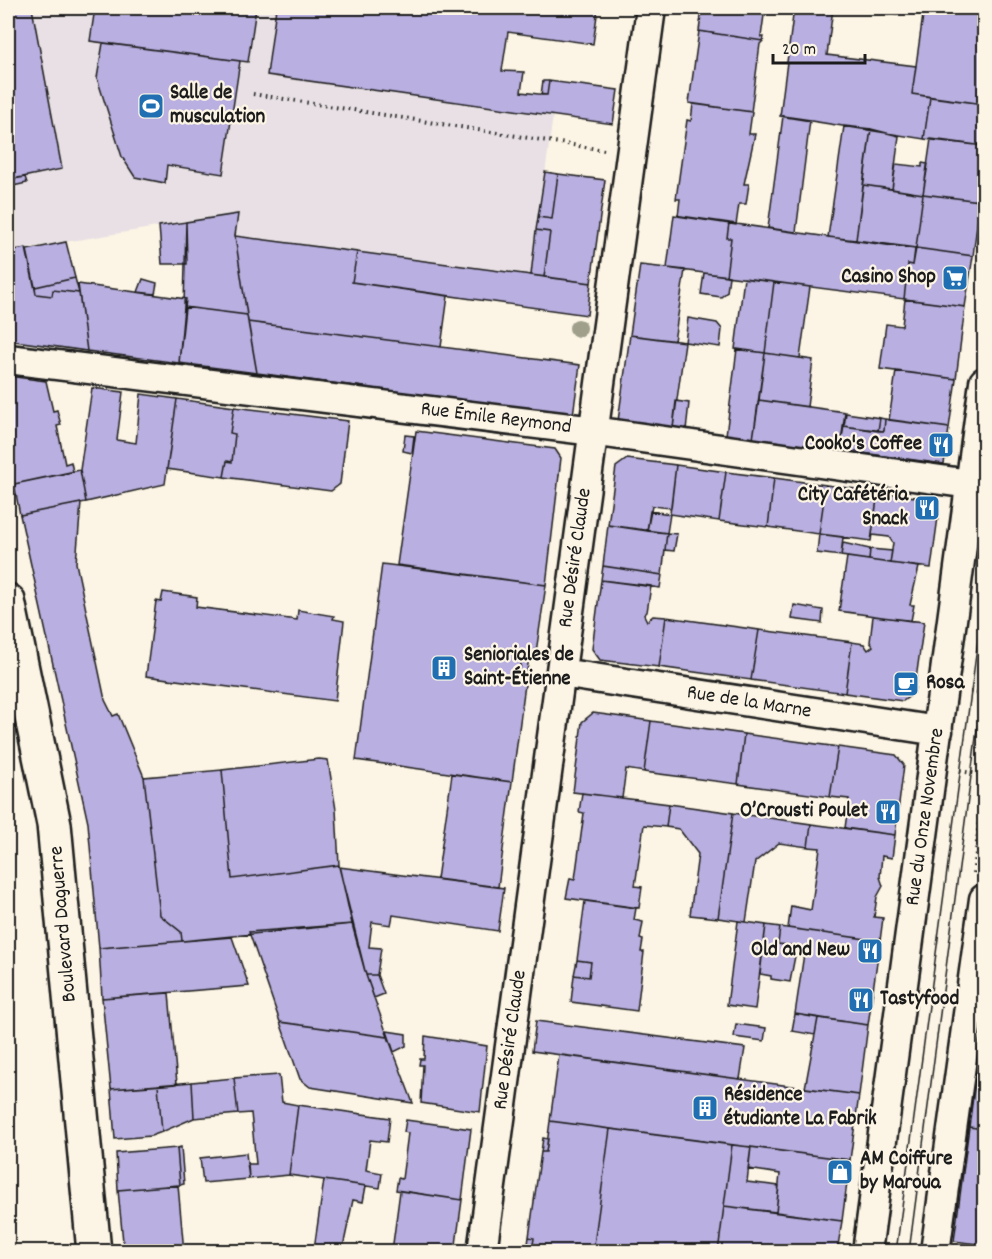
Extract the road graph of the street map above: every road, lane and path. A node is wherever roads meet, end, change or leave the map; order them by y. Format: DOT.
graph roads {
  1 [pos="651,8"];
  2 [pos="253,94"];
  3 [pos="631,154"];
  4 [pos="8,359"];
  5 [pos="984,382"];
  6 [pos="593,431"];
  7 [pos="978,485"];
  8 [pos="8,601"];
  9 [pos="561,673"];
  10 [pos="938,731"];
  11 [pos="984,899"];
  12 [pos="980,965"];
  13 [pos="94,1251"];
  14 [pos="482,1251"];
  15 [pos="867,1251"];
  16 [pos="935,1251"];
  1 -- 3 [label="street, Rue Désiré Claude"];
  2 -- 3 [label="path"];
  3 -- 6 [label="street, Rue Désiré Claude"];
  4 -- 6 [label="street, Rue Émile Reymond"];
  5 -- 7 [label="street, Rue du Onze Novembre"];
  6 -- 7 [label="street, Rue Émile Reymond"];
  6 -- 9 [label="street, Rue Désiré Claude"];
  7 -- 10 [label="street, Rue du Onze Novembre"];
  8 -- 13 [label="main road, Boulevard Daguerre"];
  9 -- 10 [label="street, Rue de la Marne"];
  9 -- 14 [label="street, Rue Désiré Claude"];
  10 -- 15 [label="street, Rue du Onze Novembre"];
  11 -- 12 [label="street"];
  12 -- 16 [label="street"];
}
